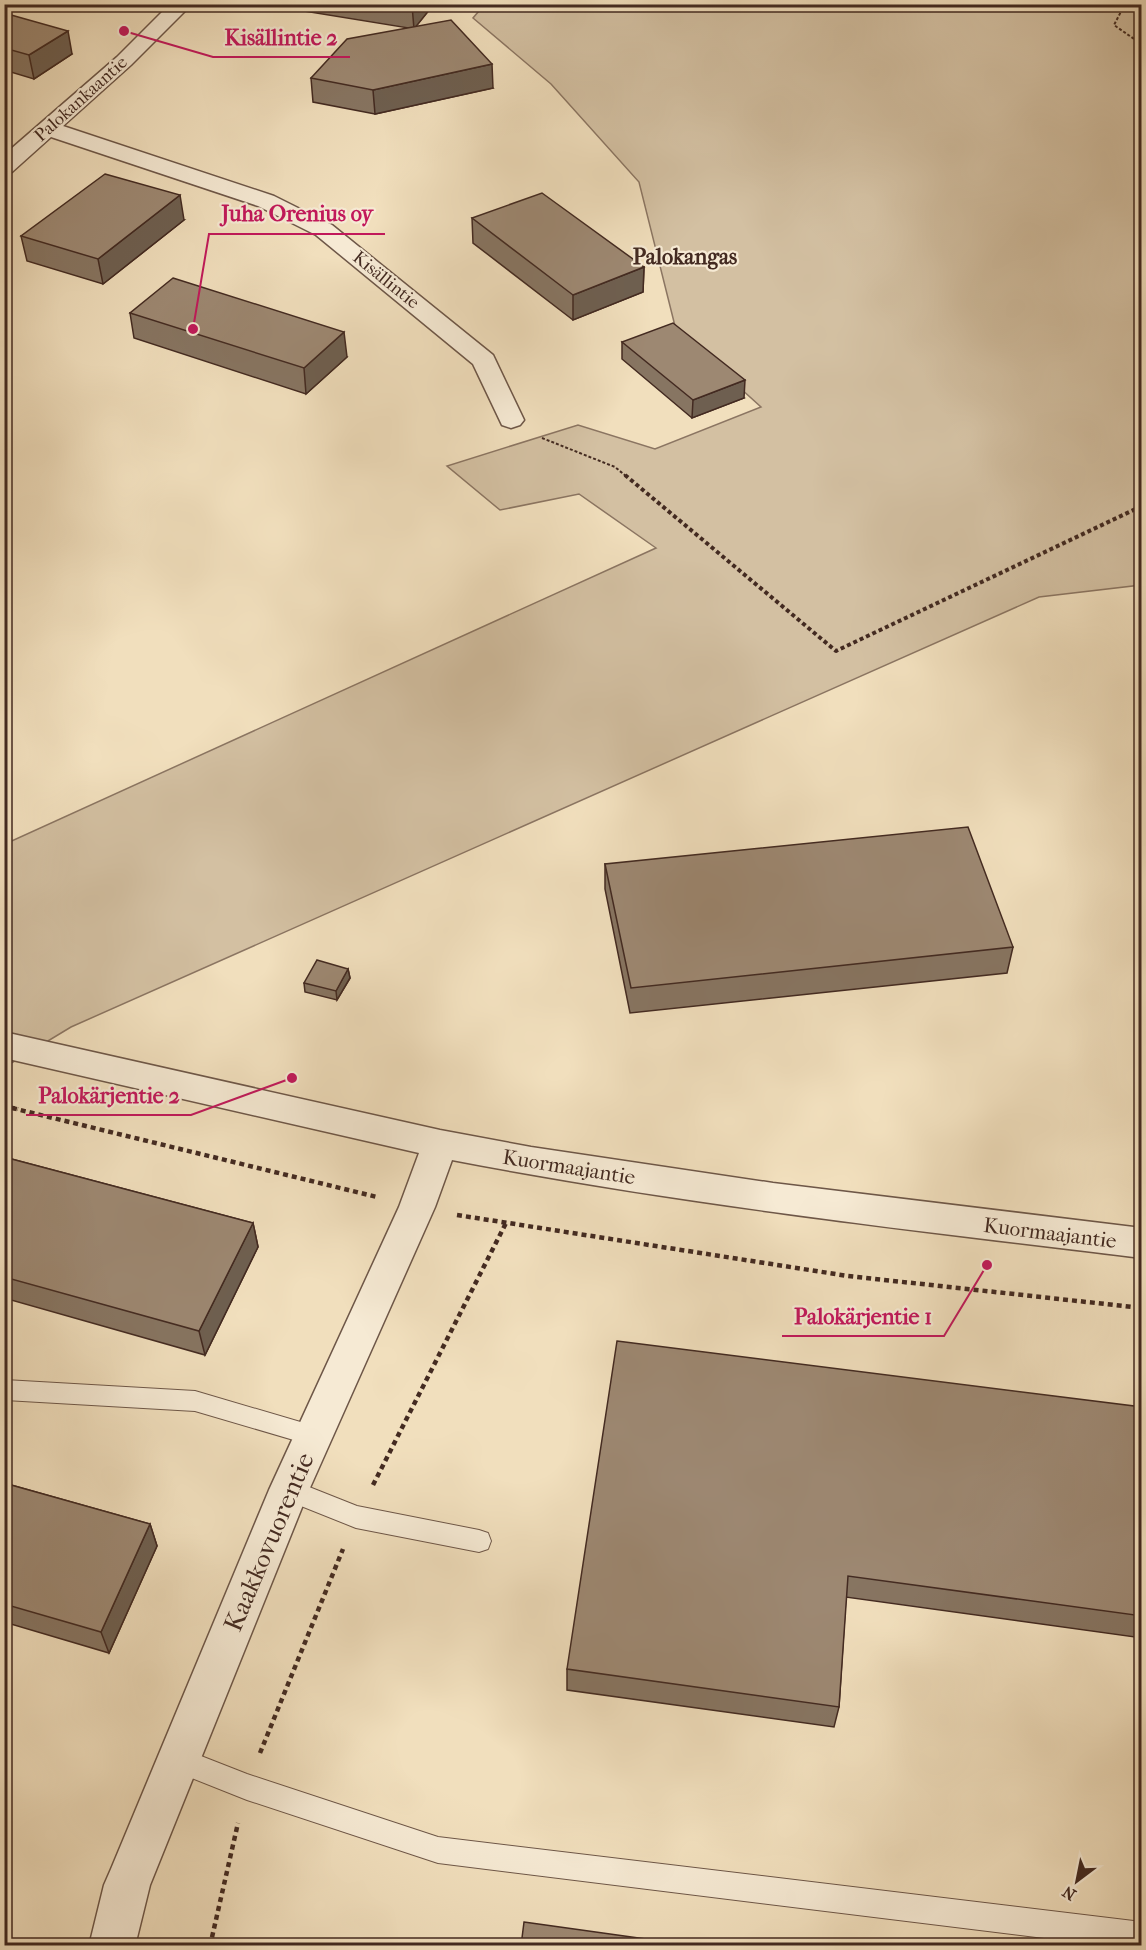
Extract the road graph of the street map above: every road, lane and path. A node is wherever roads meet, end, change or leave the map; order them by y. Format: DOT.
graph roads {
  1 [pos="182,4"];
  2 [pos="1125,4"];
  3 [pos="1142,41"];
  4 [pos="50,129"];
  5 [pos="4,167"];
  6 [pos="511,420"];
  7 [pos="1142,506"];
  8 [pos="4,1045"];
  9 [pos="4,1106"];
  10 [pos="440,1144"];
  11 [pos="417,1207"];
  12 [pos="506,1223"];
  13 [pos="1142,1244"];
  14 [pos="1142,1308"];
  15 [pos="4,1390"];
  16 [pos="314,1436"];
  17 [pos="289,1490"];
  18 [pos="356,1518"];
  19 [pos="479,1541"];
  20 [pos="178,1760"];
  21 [pos="247,1787"];
  22 [pos="1142,1936"];
  23 [pos="112,1946"];
  24 [pos="210,1946"];
  1 -- 4 [label="street, Palokankaantie"];
  2 -- 3 [label="path"];
  4 -- 5 [label="street, Palokankaantie"];
  4 -- 6 [label="street, Kisällintie"];
  6 -- 7 [label="path"];
  8 -- 10 [label="street, Kuormaajantie"];
  9 -- 11 [label="path"];
  10 -- 11 [label="street, Kaakkovuorentie"];
  10 -- 13 [label="street, Kuormaajantie"];
  11 -- 12 [label="path"];
  11 -- 16 [label="street, Kaakkovuorentie"];
  12 -- 14 [label="path"];
  12 -- 18 [label="path"];
  15 -- 16 [label="lane"];
  16 -- 17 [label="street, Kaakkovuorentie"];
  17 -- 18 [label="lane"];
  17 -- 20 [label="street, Kaakkovuorentie"];
  18 -- 19 [label="lane"];
  18 -- 21 [label="path"];
  20 -- 21 [label="lane"];
  20 -- 23 [label="street, Kaakkovuorentie"];
  21 -- 22 [label="lane"];
  21 -- 24 [label="path"];
}
